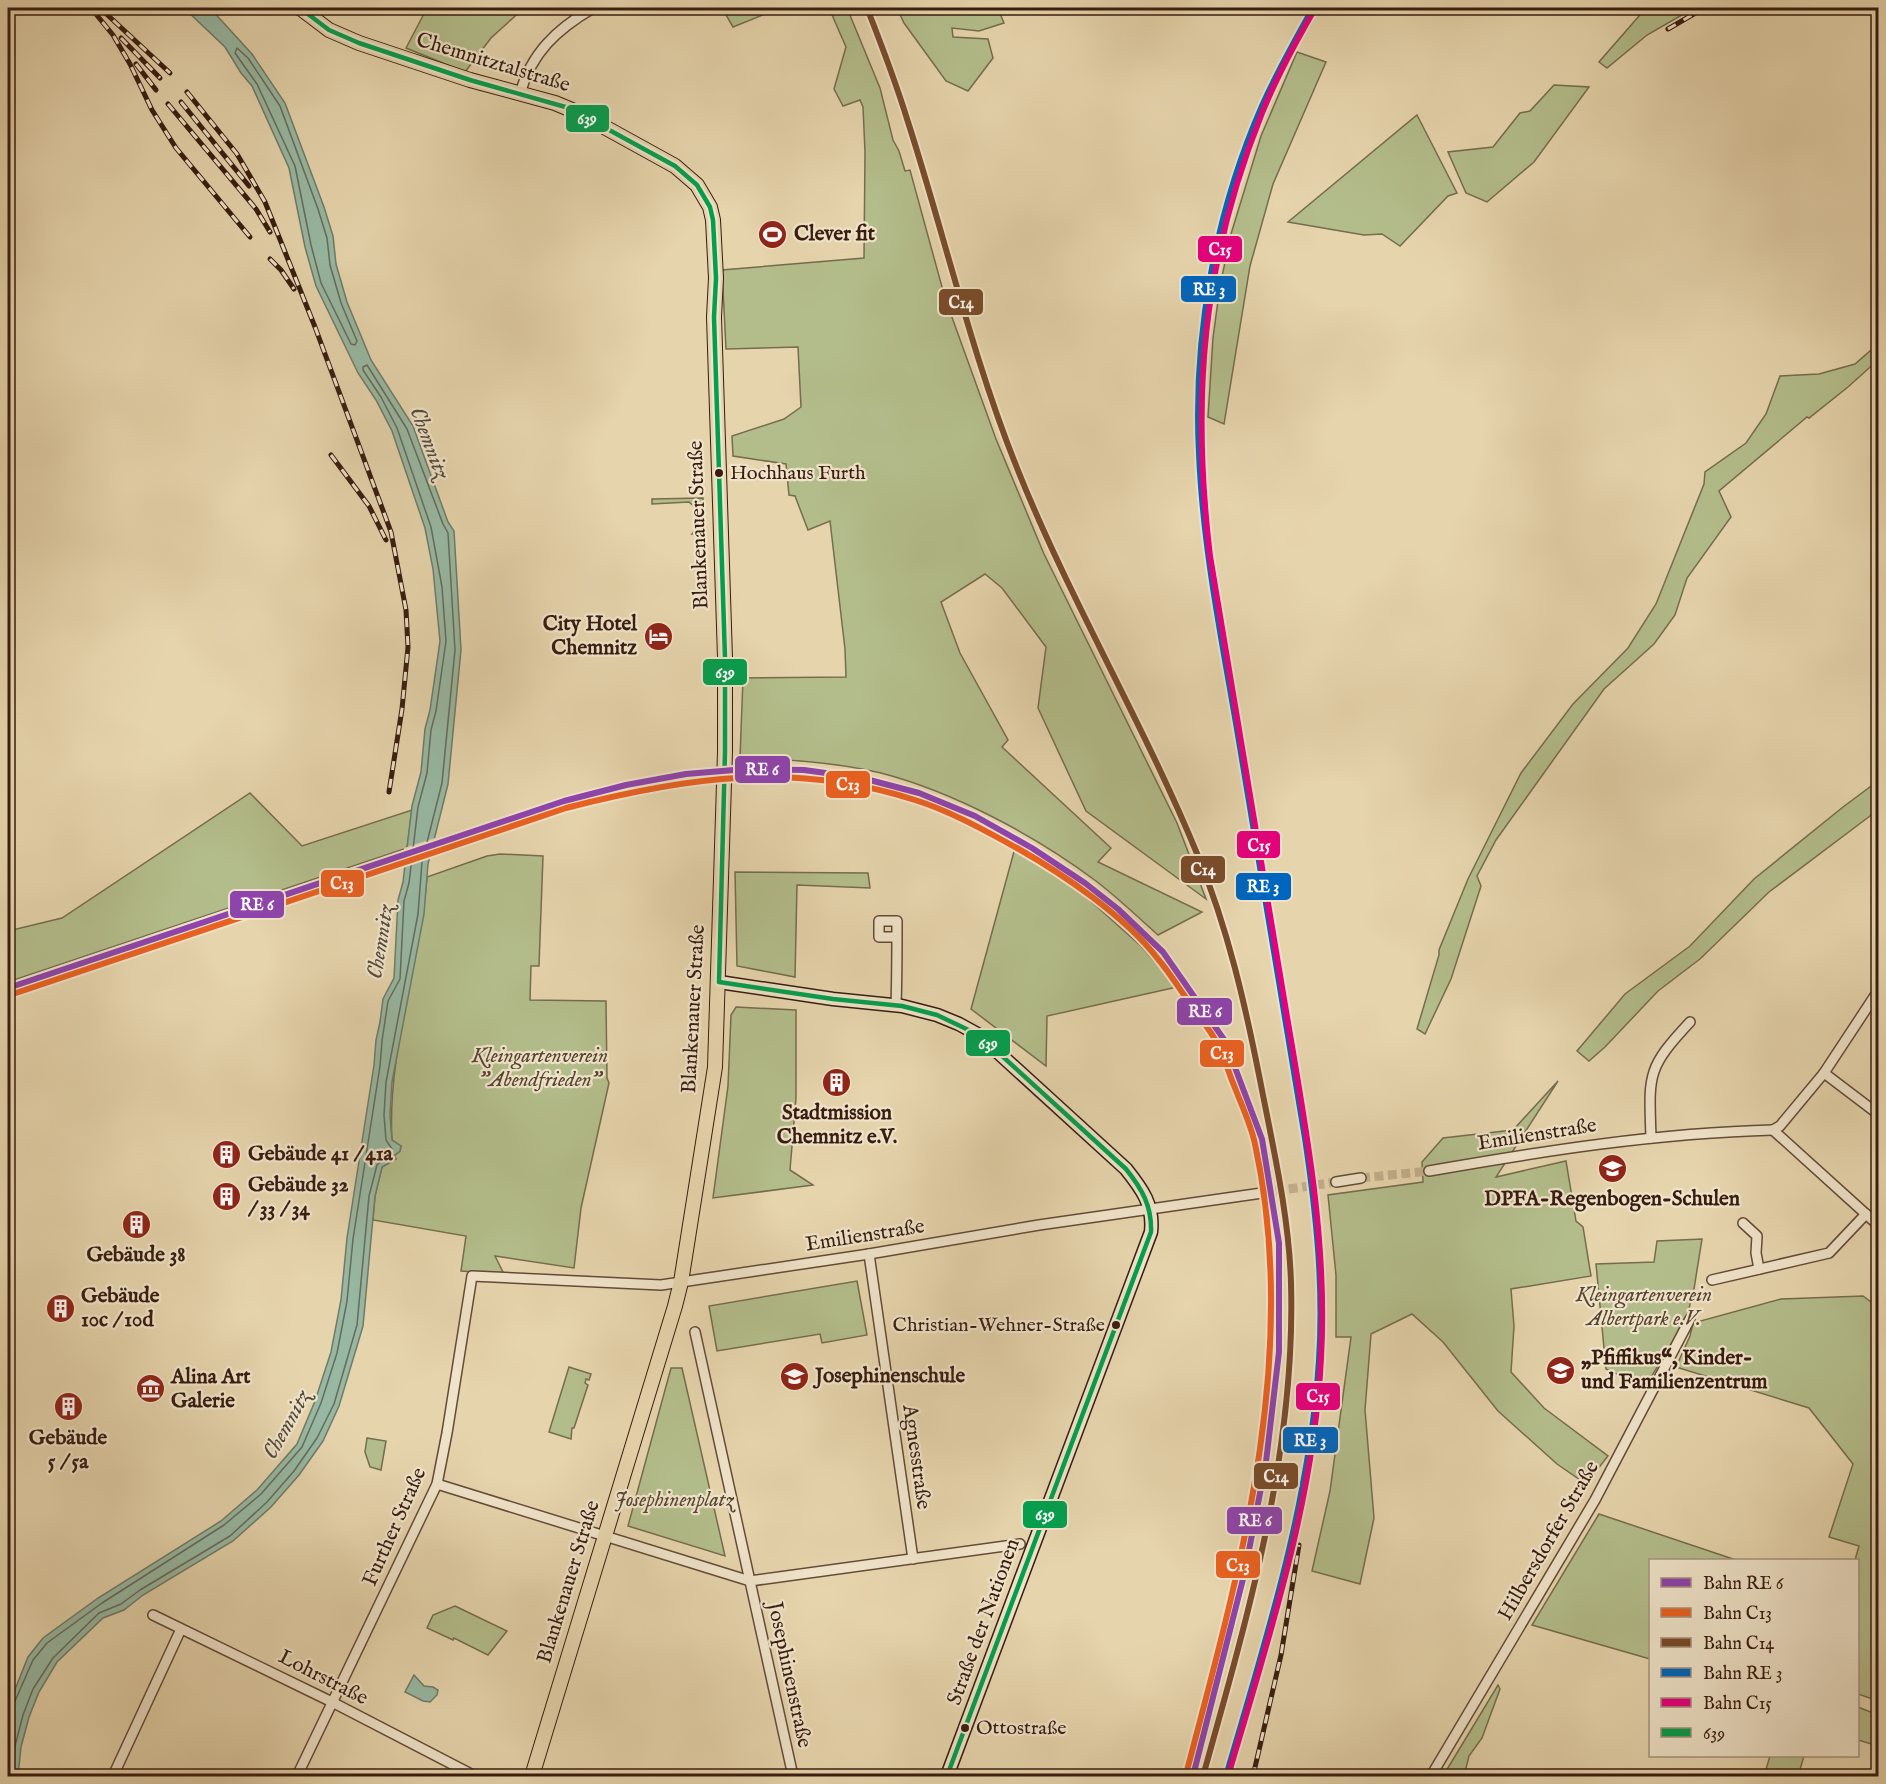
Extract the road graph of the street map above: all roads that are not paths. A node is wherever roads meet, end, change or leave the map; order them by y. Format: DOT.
graph roads {
  1 [pos="300,8"];
  2 [pos="593,8"];
  3 [pos="520,94"];
  4 [pos="713,220"];
  5 [pos="897,937"];
  6 [pos="718,982"];
  7 [pos="1878,991"];
  8 [pos="896,1005"];
  9 [pos="1690,1022"];
  10 [pos="1824,1073"];
  11 [pos="1878,1114"];
  12 [pos="1773,1130"];
  13 [pos="1651,1138"];
  14 [pos="1429,1172"];
  15 [pos="1361,1178"];
  16 [pos="1336,1182"];
  17 [pos="1262,1193"];
  18 [pos="1151,1210"];
  19 [pos="1866,1214"];
  20 [pos="1743,1223"];
  21 [pos="1878,1225"];
  22 [pos="869,1254"];
  23 [pos="1760,1269"];
  24 [pos="472,1276"];
  25 [pos="1712,1280"];
  26 [pos="681,1282"];
  27 [pos="1690,1319"];
  28 [pos="695,1332"];
  29 [pos="437,1484"];
  30 [pos="604,1537"];
  31 [pos="1020,1545"];
  32 [pos="913,1559"];
  33 [pos="750,1581"];
  34 [pos="153,1615"];
  35 [pos="181,1629"];
  36 [pos="332,1702"];
  37 [pos="113,1776"];
  38 [pos="297,1776"];
  39 [pos="475,1776"];
  40 [pos="532,1776"];
  41 [pos="793,1776"];
  42 [pos="948,1776"];
  43 [pos="1431,1776"];
  1 -- 3 [label="main road, Chemnitztalstraße"];
  2 -- 3 [label="street"];
  3 -- 4 [label="main road, Chemnitztalstraße"];
  4 -- 6 [label="main road, Blankenauer Straße"];
  5 -- 8 [label="street"];
  6 -- 8 [label="main road"];
  6 -- 26 [label="main road, Blankenauer Straße"];
  7 -- 10 [label="street"];
  8 -- 18 [label="main road"];
  9 -- 13 [label="street"];
  10 -- 11 [label="street"];
  10 -- 12 [label="street"];
  12 -- 13 [label="street, Emilienstraße"];
  12 -- 19 [label="street"];
  13 -- 14 [label="street, Emilienstraße"];
  15 -- 16 [label="street"];
  17 -- 18 [label="street, Emilienstraße"];
  18 -- 22 [label="street, Emilienstraße"];
  18 -- 42 [label="main road, Straße der Nationen"];
  19 -- 21 [label="street"];
  19 -- 23 [label="street"];
  20 -- 23 [label="street"];
  22 -- 26 [label="street, Emilienstraße"];
  22 -- 32 [label="street, Agnesstraße"];
  23 -- 25 [label="street"];
  24 -- 26 [label="street, Emilienstraße"];
  24 -- 29 [label="street, Further Straße"];
  26 -- 30 [label="main road, Blankenauer Straße"];
  27 -- 43 [label="street, Hilbersdorfer Straße"];
  28 -- 33 [label="street"];
  29 -- 30 [label="street"];
  29 -- 36 [label="street, Further Straße"];
  30 -- 33 [label="street"];
  30 -- 40 [label="main road, Blankenauer Straße"];
  31 -- 32 [label="street"];
  32 -- 33 [label="street"];
  33 -- 41 [label="street, Josephinenstraße"];
  34 -- 35 [label="street, Lohrstraße"];
  35 -- 36 [label="street, Lohrstraße"];
  35 -- 37 [label="street"];
  36 -- 38 [label="street, Further Straße"];
  36 -- 39 [label="street, Lohrstraße"];
}
